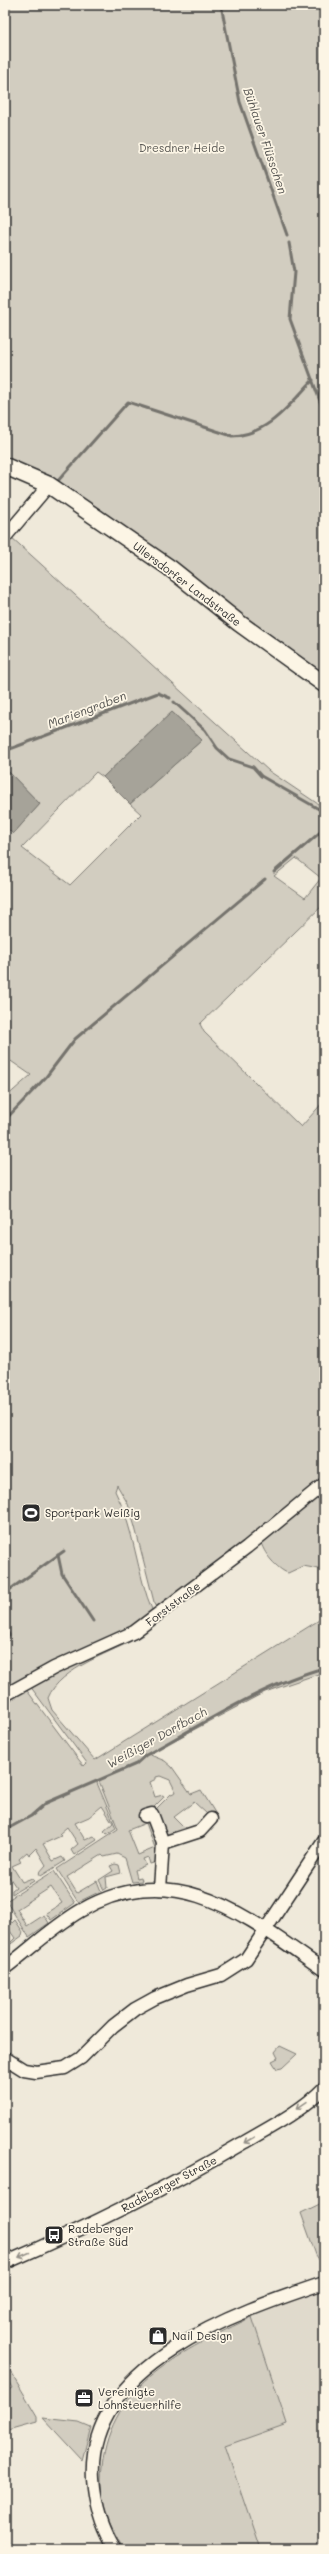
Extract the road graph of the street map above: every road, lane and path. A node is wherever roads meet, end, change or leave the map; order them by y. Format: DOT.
graph roads {
  1 [pos="5,466"];
  2 [pos="49,485"];
  3 [pos="5,537"];
  4 [pos="324,684"];
  5 [pos="324,1484"];
  6 [pos="5,1695"];
  7 [pos="145,1816"];
  8 [pos="207,1826"];
  9 [pos="324,1841"];
  10 [pos="162,1843"];
  11 [pos="160,1889"];
  12 [pos="266,1930"];
  13 [pos="5,1968"];
  14 [pos="324,1970"];
  15 [pos="5,2058"];
  16 [pos="324,2088"];
  17 [pos="5,2263"];
  18 [pos="324,2282"];
  19 [pos="116,2549"];
  1 -- 2 [label="main road, Ullersdorfer Landstraße"];
  2 -- 3 [label="street"];
  2 -- 4 [label="main road, Ullersdorfer Landstraße"];
  5 -- 6 [label="street, Forststraße"];
  7 -- 10 [label="street"];
  8 -- 10 [label="street"];
  9 -- 12 [label="street"];
  10 -- 11 [label="street"];
  11 -- 12 [label="street"];
  11 -- 13 [label="street"];
  12 -- 14 [label="street"];
  12 -- 15 [label="street"];
  16 -- 17 [label="street, Radeberger Straße, one-way"];
  18 -- 19 [label="street"];
}
